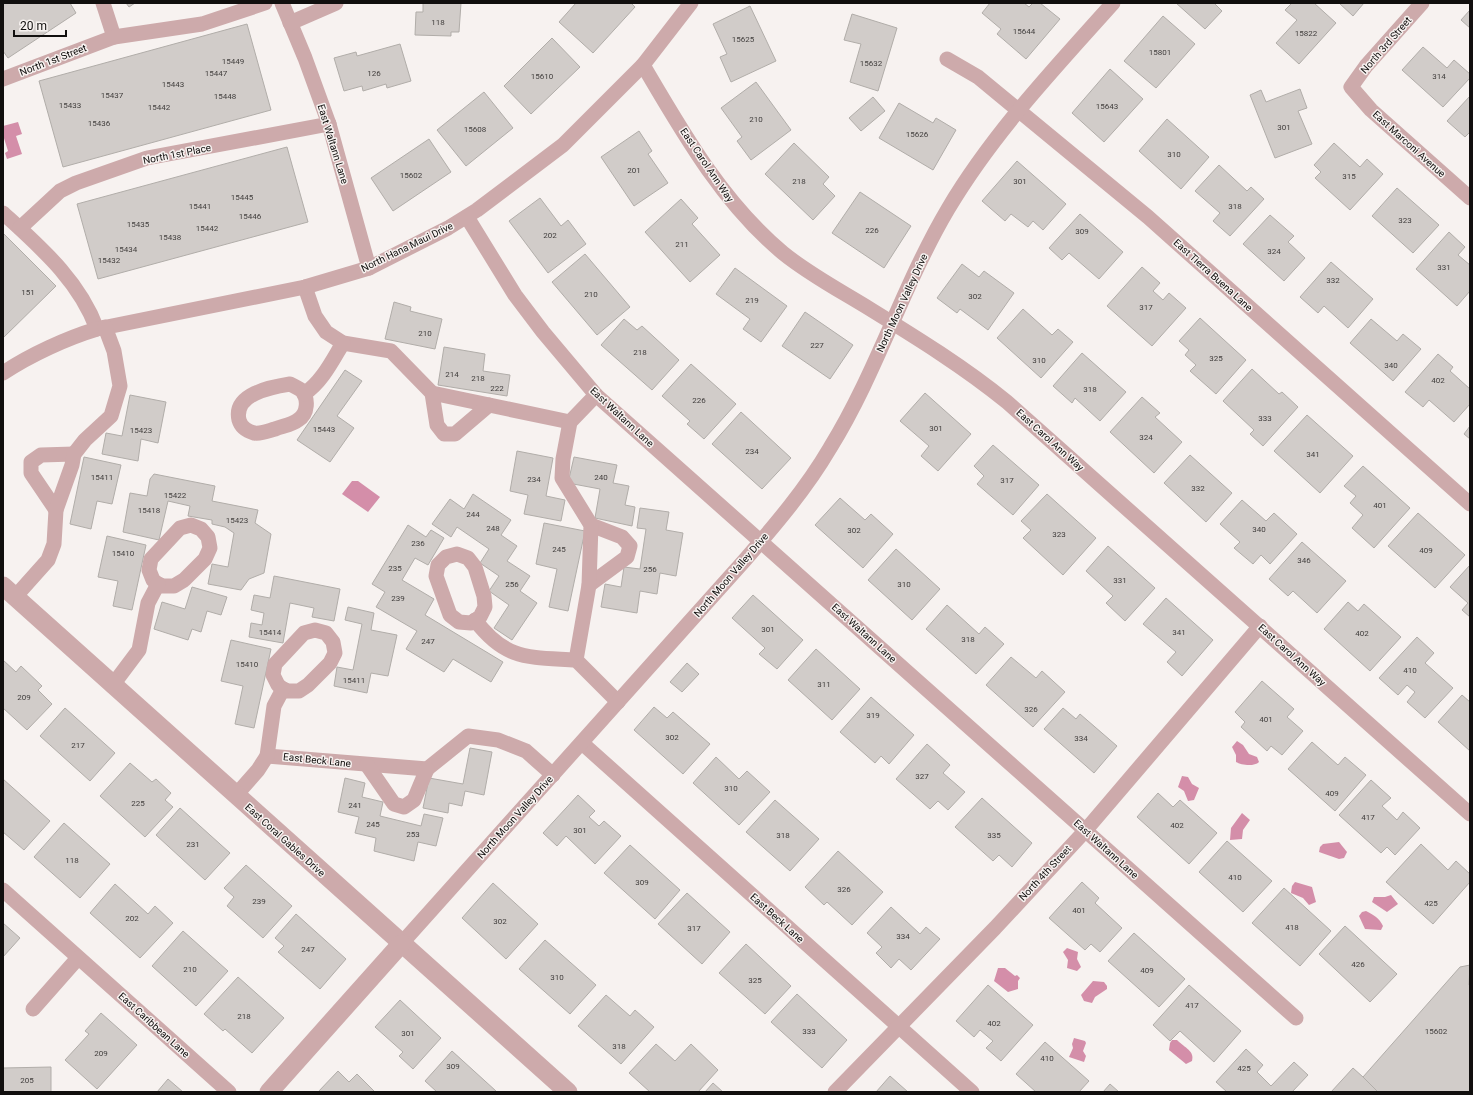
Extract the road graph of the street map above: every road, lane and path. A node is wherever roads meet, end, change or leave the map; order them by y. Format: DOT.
graph roads {
  1 [pos="103,3"];
  2 [pos="265,3"];
  3 [pos="282,3"];
  4 [pos="336,3"];
  5 [pos="691,3"];
  6 [pos="1113,3"];
  7 [pos="1422,3"];
  8 [pos="290,23"];
  9 [pos="114,37"];
  10 [pos="946,59"];
  11 [pos="643,65"];
  12 [pos="3,79"];
  13 [pos="1351,87"];
  14 [pos="1019,111"];
  15 [pos="329,124"];
  16 [pos="1470,198"];
  17 [pos="3,213"];
  18 [pos="467,217"];
  19 [pos="20,228"];
  20 [pos="369,268"];
  21 [pos="305,287"];
  22 [pos="892,322"];
  23 [pos="101,328"];
  24 [pos="343,343"];
  25 [pos="3,373"];
  26 [pos="432,393"];
  27 [pos="304,394"];
  28 [pos="596,395"];
  29 [pos="489,405"];
  30 [pos="570,422"];
  31 [pos="74,454"];
  32 [pos="1470,504"];
  33 [pos="56,510"];
  34 [pos="591,525"];
  35 [pos="761,541"];
  36 [pos="158,584"];
  37 [pos="589,585"];
  38 [pos="9,592"];
  39 [pos="475,620"];
  40 [pos="1260,626"];
  41 [pos="576,660"];
  42 [pos="112,686"];
  43 [pos="283,689"];
  44 [pos="618,702"];
  45 [pos="582,743"];
  46 [pos="267,756"];
  47 [pos="367,765"];
  48 [pos="427,769"];
  49 [pos="553,775"];
  50 [pos="236,795"];
  51 [pos="1470,814"];
  52 [pos="1085,831"];
  53 [pos="3,890"];
  54 [pos="401,944"];
  55 [pos="78,958"];
  56 [pos="33,1009"];
  57 [pos="1296,1018"];
  58 [pos="898,1026"];
  59 [pos="229,1092"];
  60 [pos="269,1092"];
  61 [pos="568,1092"];
  62 [pos="835,1092"];
  63 [pos="972,1092"];
  1 -- 9 [label="street"];
  2 -- 9 [label="street, North 1st Street"];
  3 -- 8 [label="street, East Waltann Lane"];
  4 -- 8 [label="street"];
  5 -- 11 [label="street, North Hana Maui Drive"];
  6 -- 14 [label="street, North Moon Valley Drive"];
  7 -- 13 [label="street, North 3rd Street"];
  8 -- 15 [label="street, East Waltann Lane"];
  9 -- 12 [label="street, North 1st Street"];
  10 -- 14 [label="street, East Tierra Buena Lane"];
  11 -- 18 [label="street, North Hana Maui Drive"];
  11 -- 22 [label="street, East Carol Ann Way"];
  13 -- 16 [label="street, East Marconi Avenue"];
  14 -- 22 [label="street, North Moon Valley Drive"];
  14 -- 32 [label="street, East Tierra Buena Lane"];
  15 -- 19 [label="street, North 1st Place"];
  15 -- 20 [label="street, East Waltann Lane"];
  17 -- 19 [label="street"];
  18 -- 20 [label="street, North Hana Maui Drive"];
  18 -- 28 [label="street, East Waltann Lane"];
  19 -- 23 [label="street"];
  20 -- 21 [label="street, North Hana Maui Drive"];
  21 -- 23 [label="street, North Hana Maui Drive"];
  21 -- 24 [label="street"];
  22 -- 35 [label="street, North Moon Valley Drive"];
  22 -- 40 [label="street, East Carol Ann Way"];
  23 -- 25 [label="street, North Hana Maui Drive"];
  23 -- 31 [label="street"];
  24 -- 26 [label="street"];
  24 -- 27 [label="street"];
  26 -- 29 [label="street"];
  26 -- 29 [label="street"];
  28 -- 30 [label="street"];
  28 -- 35 [label="street, East Waltann Lane"];
  29 -- 30 [label="street"];
  30 -- 34 [label="street"];
  31 -- 33 [label="street"];
  31 -- 33 [label="street"];
  33 -- 38 [label="street"];
  34 -- 37 [label="street"];
  34 -- 37 [label="street"];
  35 -- 44 [label="street, North Moon Valley Drive"];
  35 -- 52 [label="street, East Waltann Lane"];
  36 -- 42 [label="street"];
  37 -- 41 [label="street"];
  38 -- 42 [label="street, East Coral Gables Drive"];
  39 -- 41 [label="street"];
  40 -- 51 [label="street, East Carol Ann Way"];
  40 -- 52 [label="street, North 4th Street"];
  41 -- 44 [label="street"];
  42 -- 50 [label="street, East Coral Gables Drive"];
  43 -- 46 [label="street"];
  44 -- 45 [label="street, North Moon Valley Drive"];
  45 -- 49 [label="street, North Moon Valley Drive"];
  45 -- 58 [label="street, East Beck Lane"];
  46 -- 47 [label="street, East Beck Lane"];
  46 -- 50 [label="street"];
  47 -- 48 [label="street, East Beck Lane"];
  47 -- 48 [label="street"];
  48 -- 49 [label="street"];
  49 -- 54 [label="street, North Moon Valley Drive"];
  50 -- 54 [label="street, East Coral Gables Drive"];
  52 -- 57 [label="street, East Waltann Lane"];
  52 -- 58 [label="street, North 4th Street"];
  53 -- 55 [label="street, East Caribbean Lane"];
  54 -- 60 [label="street, North Moon Valley Drive"];
  54 -- 61 [label="street, East Coral Gables Drive"];
  55 -- 56 [label="street"];
  55 -- 59 [label="street, East Caribbean Lane"];
  58 -- 62 [label="street, North 4th Street"];
  58 -- 63 [label="street, East Beck Lane"];
}
